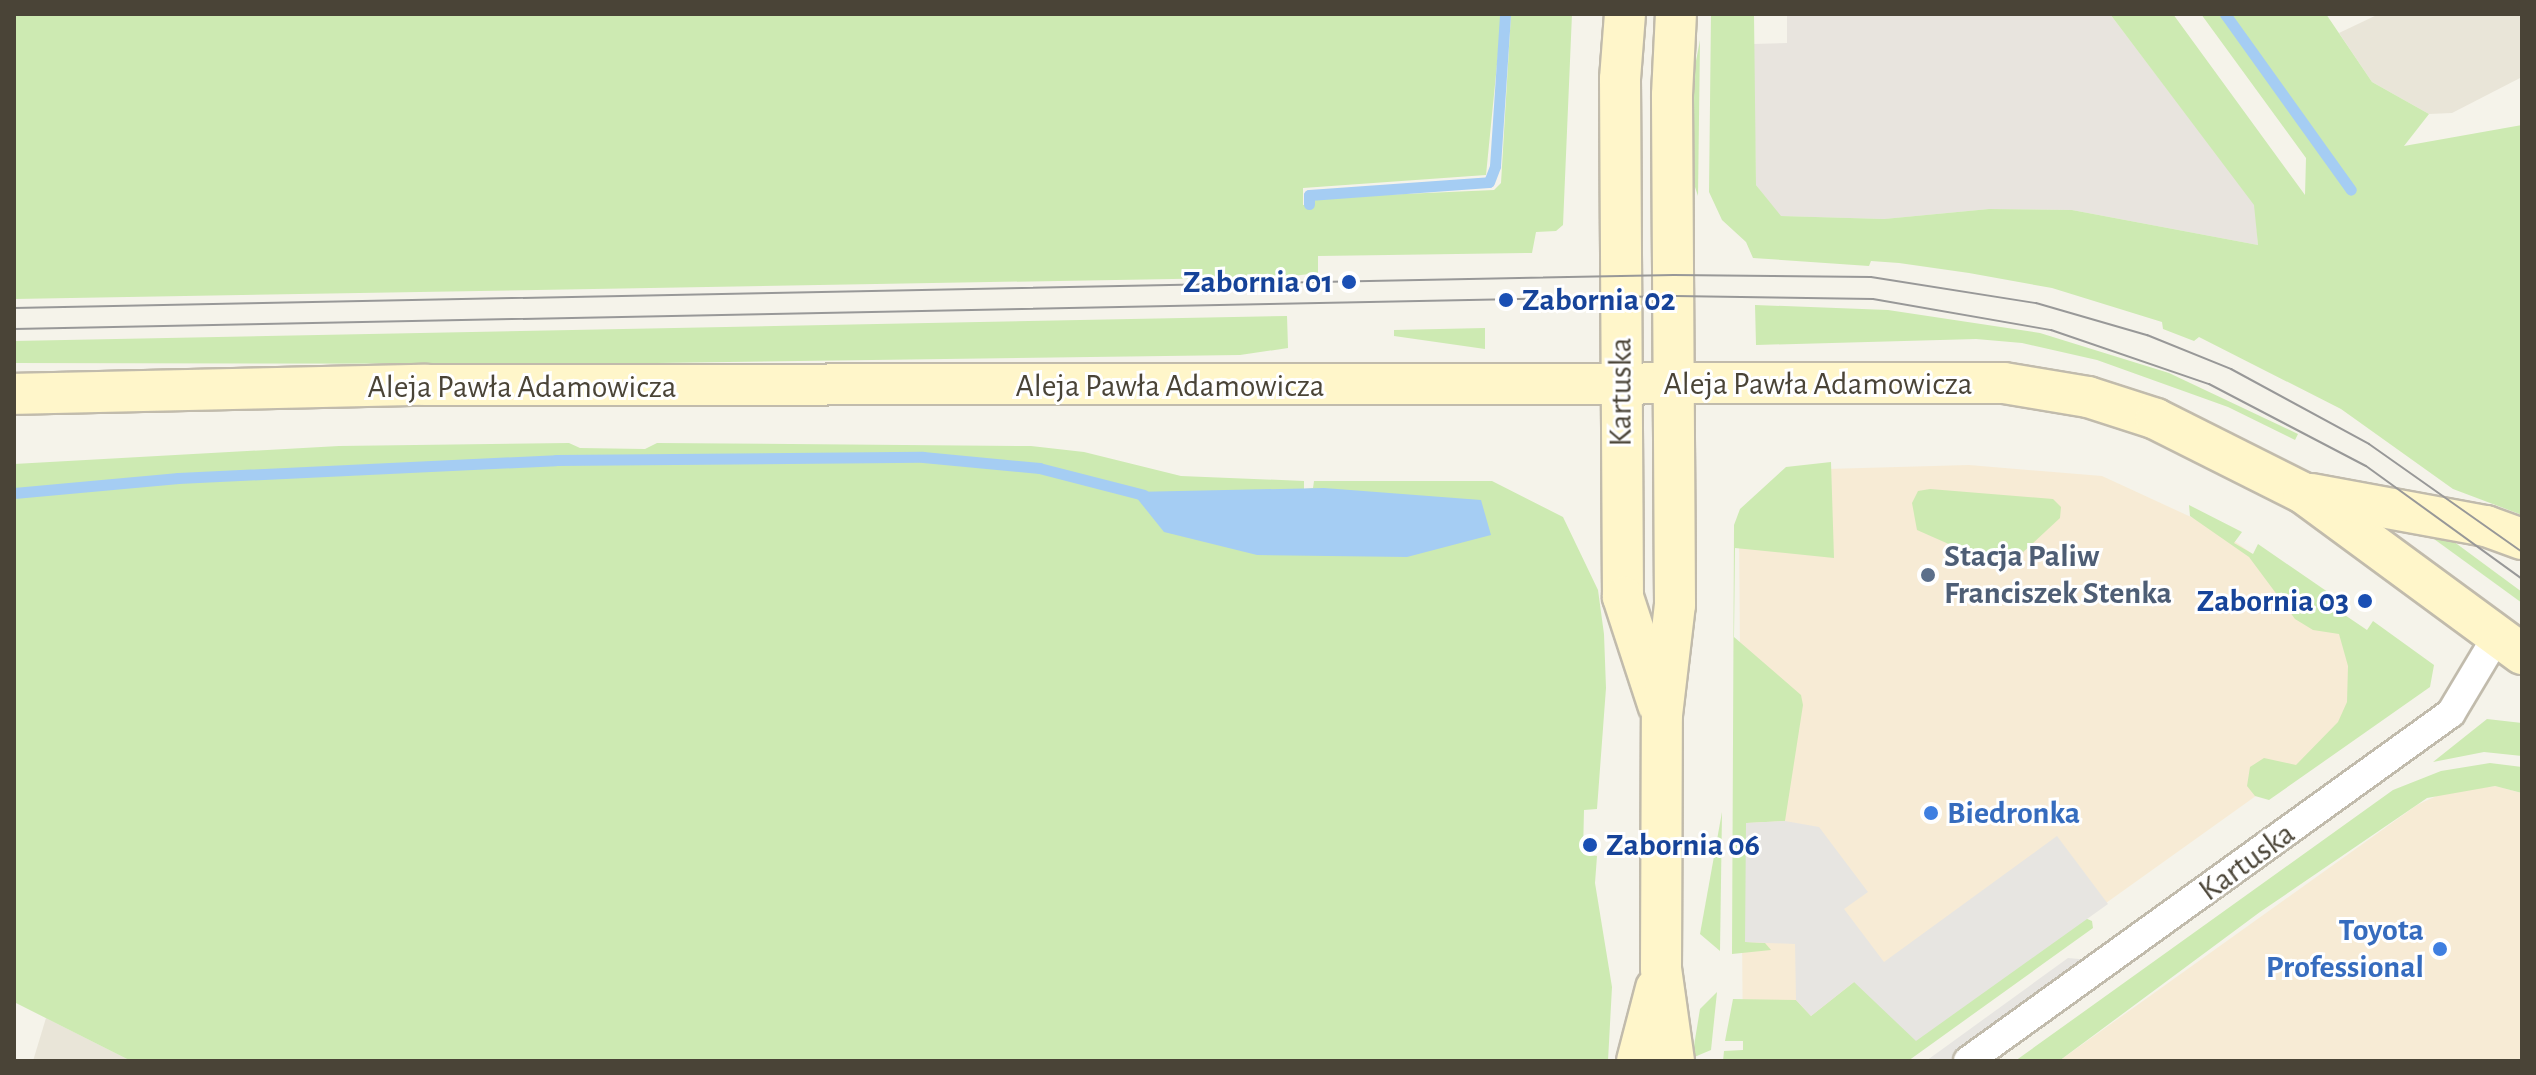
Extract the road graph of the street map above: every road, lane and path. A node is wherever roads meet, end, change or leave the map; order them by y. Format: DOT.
graph roads {
  1 [pos="1625,14"];
  2 [pos="1676,14"];
  3 [pos="1621,385"];
  4 [pos="1675,386"];
  5 [pos="14,394"];
  6 [pos="2303,493"];
  7 [pos="2522,539"];
  8 [pos="2509,645"];
  9 [pos="1662,715"];
  10 [pos="1661,969"];
  11 [pos="1637,1061"];
  12 [pos="1674,1061"];
  13 [pos="1968,1061"];
  1 -- 3 [label="main road, Kartuska"];
  2 -- 4 [label="main road, Kartuska"];
  3 -- 4 [label="main road, Aleja Pawła Adamowicza"];
  3 -- 5 [label="main road, Aleja Pawła Adamowicza"];
  3 -- 9 [label="main road, Kartuska"];
  4 -- 6 [label="main road, Aleja Pawła Adamowicza"];
  4 -- 9 [label="main road, Kartuska"];
  6 -- 7 [label="main road, Aleja Pawła Adamowicza"];
  6 -- 8 [label="main road, Aleja Pawła Adamowicza"];
  8 -- 13 [label="street, Kartuska"];
  9 -- 10 [label="main road, Kartuska"];
  10 -- 11 [label="main road, Kartuska"];
  10 -- 12 [label="main road, Kartuska"];
}
